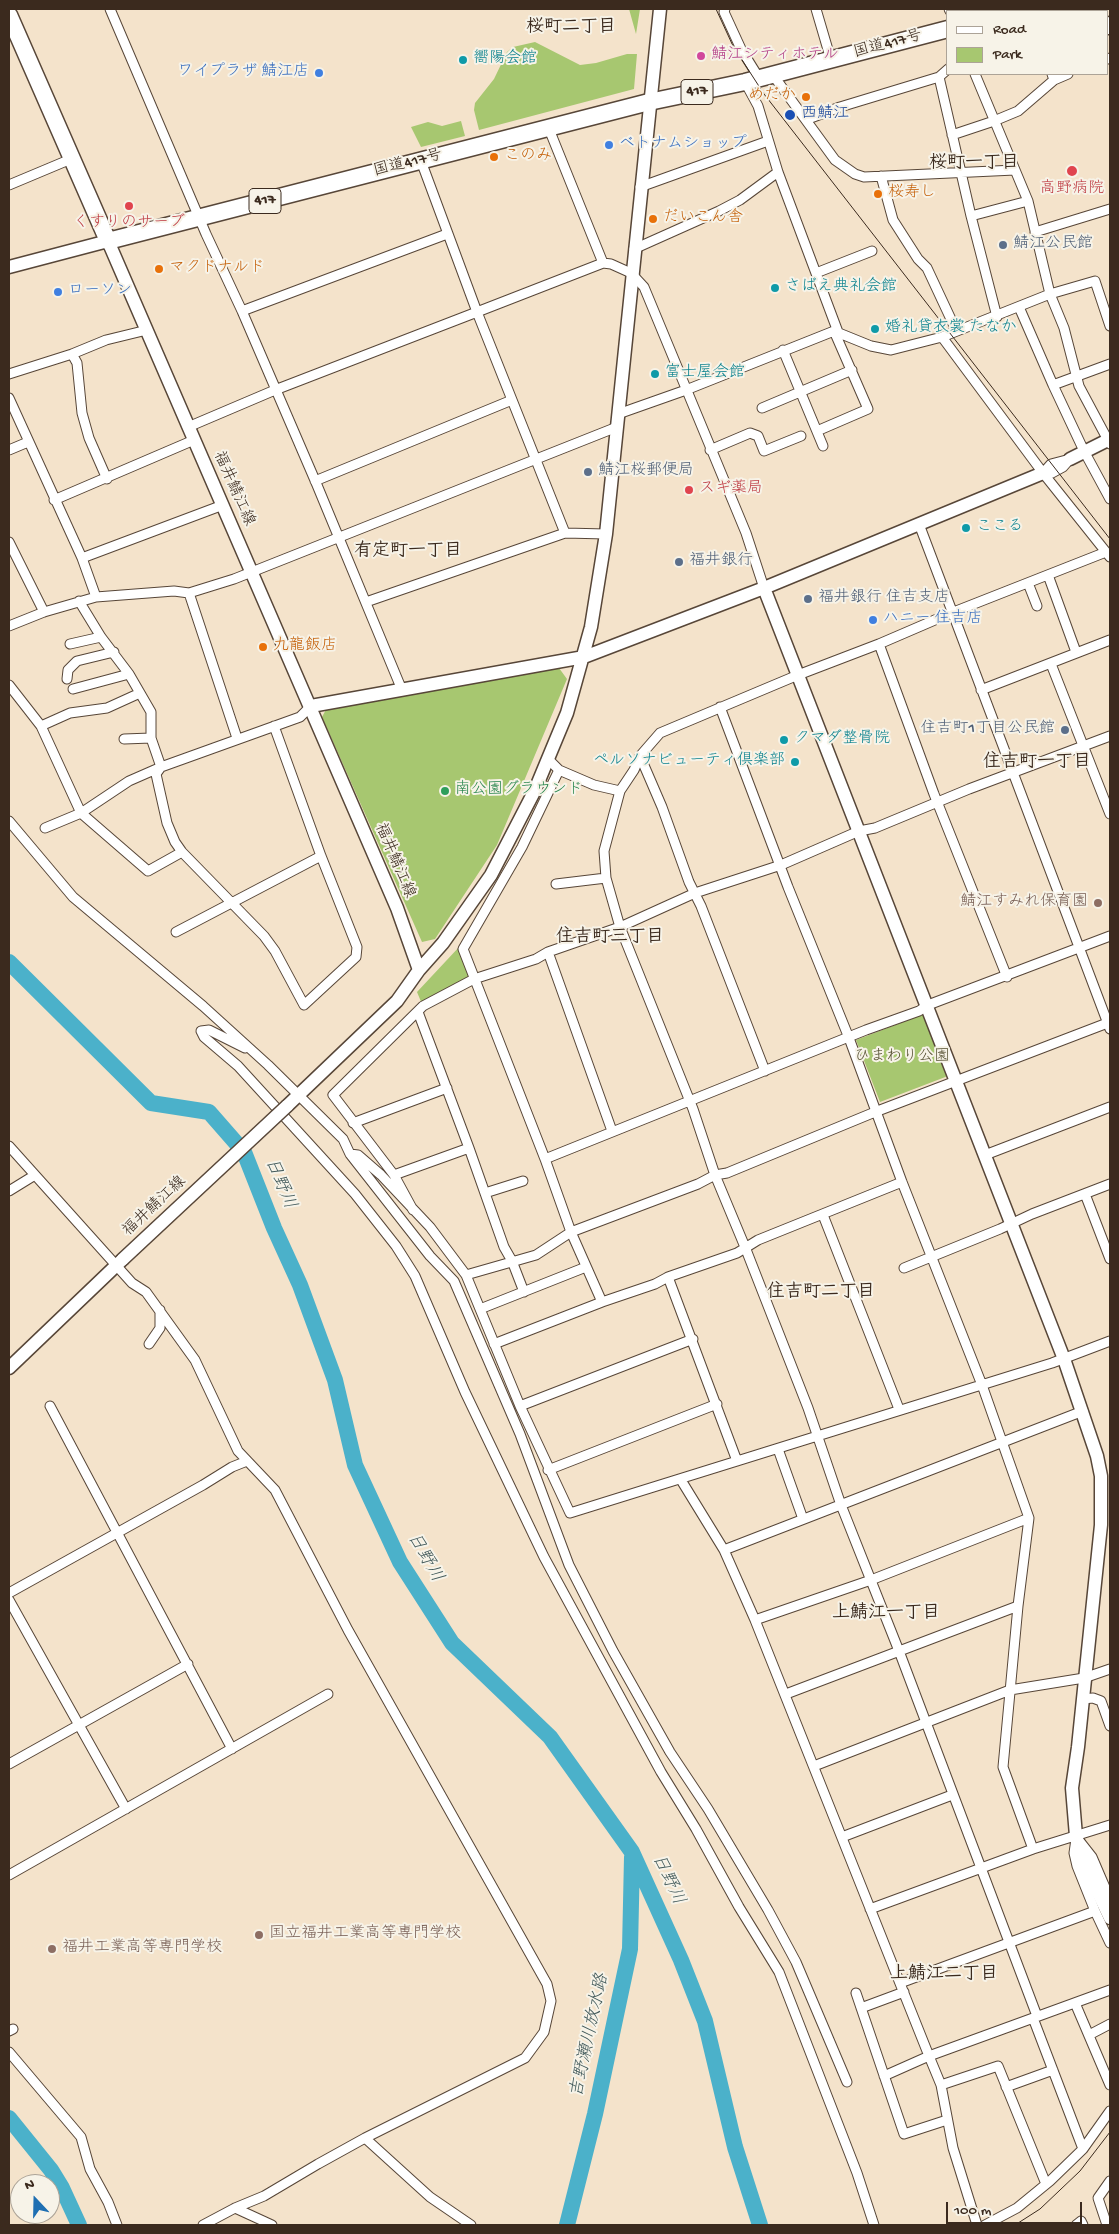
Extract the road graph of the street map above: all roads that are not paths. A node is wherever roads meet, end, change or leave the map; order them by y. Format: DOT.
graph roads {
  1 [pos="110,9"];
  2 [pos="660,9"];
  3 [pos="725,9"];
  4 [pos="816,9"];
  5 [pos="9,15"];
  6 [pos="946,30"];
  7 [pos="831,60"];
  8 [pos="946,72"];
  9 [pos="975,75"];
  10 [pos="1053,77"];
  11 [pos="759,78"];
  12 [pos="940,78"];
  13 [pos="649,102"];
  14 [pos="808,120"];
  15 [pos="994,121"];
  16 [pos="550,128"];
  17 [pos="952,135"];
  18 [pos="768,141"];
  19 [pos="71,159"];
  20 [pos="421,160"];
  21 [pos="1015,170"];
  22 [pos="962,171"];
  23 [pos="778,172"];
  24 [pos="880,176"];
  25 [pos="9,185"];
  26 [pos="640,187"];
  27 [pos="1028,201"];
  28 [pos="1110,210"];
  29 [pos="971,216"];
  30 [pos="200,218"];
  31 [pos="1035,232"];
  32 [pos="447,234"];
  33 [pos="108,241"];
  34 [pos="634,249"];
  35 [pos="872,251"];
  36 [pos="603,263"];
  37 [pos="9,267"];
  38 [pos="631,272"];
  39 [pos="816,272"];
  40 [pos="1050,294"];
  41 [pos="1019,307"];
  42 [pos="242,311"];
  43 [pos="477,312"];
  44 [pos="1109,313"];
  45 [pos="997,317"];
  46 [pos="1110,326"];
  47 [pos="148,330"];
  48 [pos="956,330"];
  49 [pos="836,331"];
  50 [pos="942,337"];
  51 [pos="783,350"];
  52 [pos="72,354"];
  53 [pos="1110,364"];
  54 [pos="852,370"];
  55 [pos="9,374"];
  56 [pos="1076,376"];
  57 [pos="1053,385"];
  58 [pos="276,390"];
  59 [pos="686,390"];
  60 [pos="800,392"];
  61 [pos="9,398"];
  62 [pos="512,400"];
  63 [pos="762,408"];
  64 [pos="618,420"];
  65 [pos="188,427"];
  66 [pos="816,431"];
  67 [pos="801,436"];
  68 [pos="194,440"];
  69 [pos="1109,441"];
  70 [pos="28,442"];
  71 [pos="823,446"];
  72 [pos="9,450"];
  73 [pos="710,450"];
  74 [pos="1084,451"];
  75 [pos="535,459"];
  76 [pos="1070,459"];
  77 [pos="1043,473"];
  78 [pos="107,479"];
  79 [pos="315,481"];
  80 [pos="1110,499"];
  81 [pos="54,500"];
  82 [pos="223,505"];
  83 [pos="919,524"];
  84 [pos="565,533"];
  85 [pos="606,534"];
  86 [pos="339,538"];
  87 [pos="9,542"];
  88 [pos="1108,555"];
  89 [pos="82,558"];
  90 [pos="252,572"];
  91 [pos="1048,575"];
  92 [pos="1028,583"];
  93 [pos="764,588"];
  94 [pos="188,593"];
  95 [pos="96,597"];
  96 [pos="79,601"];
  97 [pos="366,602"];
  98 [pos="1037,606"];
  99 [pos="44,612"];
  100 [pos="951,612"];
  101 [pos="9,626"];
  102 [pos="101,636"];
  103 [pos="1110,640"];
  104 [pos="70,644"];
  105 [pos="880,644"];
  106 [pos="114,652"];
  107 [pos="1076,652"];
  108 [pos="584,657"];
  109 [pos="1051,664"];
  110 [pos="130,674"];
  111 [pos="798,675"];
  112 [pos="67,679"];
  113 [pos="9,685"];
  114 [pos="73,689"];
  115 [pos="402,690"];
  116 [pos="981,690"];
  117 [pos="140,693"];
  118 [pos="311,706"];
  119 [pos="720,708"];
  120 [pos="41,726"];
  121 [pos="274,726"];
  122 [pos="1110,736"];
  123 [pos="151,738"];
  124 [pos="237,738"];
  125 [pos="124,739"];
  126 [pos="1084,747"];
  127 [pos="640,756"];
  128 [pos="548,759"];
  129 [pos="161,767"];
  130 [pos="558,770"];
  131 [pos="1012,774"];
  132 [pos="620,791"];
  133 [pos="938,802"];
  134 [pos="1108,802"];
  135 [pos="81,813"];
  136 [pos="1110,814"];
  137 [pos="9,821"];
  138 [pos="45,828"];
  139 [pos="859,831"];
  140 [pos="182,852"];
  141 [pos="320,856"];
  142 [pos="781,865"];
  143 [pos="606,878"];
  144 [pos="556,884"];
  145 [pos="695,893"];
  146 [pos="232,903"];
  147 [pos="620,927"];
  148 [pos="176,932"];
  149 [pos="1110,936"];
  150 [pos="1081,947"];
  151 [pos="548,952"];
  152 [pos="419,970"];
  153 [pos="1007,977"];
  154 [pos="474,979"];
  155 [pos="928,1005"];
  156 [pos="418,1012"];
  157 [pos="1110,1024"];
  158 [pos="848,1038"];
  159 [pos="252,1052"];
  160 [pos="765,1071"];
  161 [pos="956,1081"];
  162 [pos="446,1088"];
  163 [pos="299,1096"];
  164 [pos="690,1102"];
  165 [pos="1110,1107"];
  166 [pos="875,1112"];
  167 [pos="353,1123"];
  168 [pos="612,1131"];
  169 [pos="9,1146"];
  170 [pos="469,1148"];
  171 [pos="350,1154"];
  172 [pos="985,1155"];
  173 [pos="545,1159"];
  174 [pos="35,1175"];
  175 [pos="394,1175"];
  176 [pos="714,1175"];
  177 [pos="523,1181"];
  178 [pos="902,1182"];
  179 [pos="1110,1184"];
  180 [pos="9,1191"];
  181 [pos="485,1193"];
  182 [pos="1085,1194"];
  183 [pos="413,1210"];
  184 [pos="823,1215"];
  185 [pos="1012,1223"];
  186 [pos="571,1232"];
  187 [pos="745,1247"];
  188 [pos="932,1256"];
  189 [pos="1110,1259"];
  190 [pos="512,1261"];
  191 [pos="120,1262"];
  192 [pos="586,1267"];
  193 [pos="904,1268"];
  194 [pos="466,1274"];
  195 [pos="668,1277"];
  196 [pos="524,1292"];
  197 [pos="602,1302"];
  198 [pos="480,1309"];
  199 [pos="160,1310"];
  200 [pos="693,1339"];
  201 [pos="1110,1341"];
  202 [pos="149,1344"];
  203 [pos="494,1344"];
  204 [pos="1064,1359"];
  205 [pos="9,1368"];
  206 [pos="982,1385"];
  207 [pos="717,1404"];
  208 [pos="50,1406"];
  209 [pos="520,1406"];
  210 [pos="899,1410"];
  211 [pos="1083,1411"];
  212 [pos="817,1436"];
  213 [pos="1004,1442"];
  214 [pos="778,1449"];
  215 [pos="737,1460"];
  216 [pos="247,1461"];
  217 [pos="548,1470"];
  218 [pos="681,1480"];
  219 [pos="841,1504"];
  220 [pos="1029,1518"];
  221 [pos="803,1519"];
  222 [pos="1106,1525"];
  223 [pos="118,1532"];
  224 [pos="724,1550"];
  225 [pos="871,1580"];
  226 [pos="9,1593"];
  227 [pos="9,1600"];
  228 [pos="1018,1606"];
  229 [pos="755,1620"];
  230 [pos="899,1651"];
  231 [pos="188,1664"];
  232 [pos="1110,1669"];
  233 [pos="1084,1678"];
  234 [pos="1010,1690"];
  235 [pos="328,1694"];
  236 [pos="786,1694"];
  237 [pos="1083,1699"];
  238 [pos="926,1724"];
  239 [pos="79,1725"];
  240 [pos="1110,1726"];
  241 [pos="232,1749"];
  242 [pos="9,1764"];
  243 [pos="814,1766"];
  244 [pos="952,1795"];
  245 [pos="126,1809"];
  246 [pos="1110,1824"];
  247 [pos="1076,1836"];
  248 [pos="842,1837"];
  249 [pos="1033,1849"];
  250 [pos="982,1869"];
  251 [pos="9,1875"];
  252 [pos="1110,1899"];
  253 [pos="870,1909"];
  254 [pos="1095,1911"];
  255 [pos="1110,1918"];
  256 [pos="1010,1942"];
  257 [pos="1110,1942"];
  258 [pos="900,1983"];
  259 [pos="1110,1990"];
  260 [pos="904,1992"];
  261 [pos="856,1993"];
  262 [pos="1076,2002"];
  263 [pos="861,2008"];
  264 [pos="1035,2017"];
  265 [pos="1110,2024"];
  266 [pos="1089,2035"];
  267 [pos="9,2052"];
  268 [pos="929,2056"];
  269 [pos="1053,2070"];
  270 [pos="884,2076"];
  271 [pos="847,2082"];
  272 [pos="941,2084"];
  273 [pos="1110,2085"];
  274 [pos="1006,2087"];
  275 [pos="1110,2112"];
  276 [pos="947,2120"];
  277 [pos="365,2138"];
  278 [pos="1083,2150"];
  279 [pos="1110,2181"];
  280 [pos="1046,2184"];
  281 [pos="235,2208"];
  282 [pos="117,2225"];
  283 [pos="203,2225"];
  284 [pos="272,2225"];
  285 [pos="471,2225"];
  286 [pos="874,2225"];
  287 [pos="977,2225"];
  288 [pos="985,2225"];
  289 [pos="1076,2225"];
  290 [pos="1083,2225"];
  291 [pos="1107,2225"];
  1 -- 30 [label="street"];
  2 -- 13 [label="street"];
  3 -- 11 [label="street"];
  4 -- 7 [label="street"];
  5 -- 19 [label="highway"];
  6 -- 7 [label="highway, 国道417号 / 417"];
  7 -- 11 [label="highway, 国道417号 / 417"];
  8 -- 12 [label="street"];
  9 -- 15 [label="street"];
  10 -- 15 [label="street"];
  11 -- 13 [label="highway, 国道417号 / 417"];
  11 -- 14 [label="street"];
  11 -- 18 [label="street"];
  12 -- 14 [label="street"];
  12 -- 17 [label="street"];
  13 -- 16 [label="highway, 国道417号 / 417"];
  13 -- 26 [label="street"];
  14 -- 24 [label="street"];
  15 -- 17 [label="street"];
  15 -- 21 [label="street"];
  16 -- 20 [label="highway, 国道417号 / 417"];
  16 -- 36 [label="street"];
  17 -- 22 [label="street"];
  18 -- 23 [label="street"];
  18 -- 26 [label="street"];
  19 -- 25 [label="street"];
  19 -- 33 [label="highway"];
  20 -- 30 [label="highway, 国道417号 / 417"];
  20 -- 32 [label="street"];
  21 -- 22 [label="street"];
  21 -- 27 [label="street"];
  22 -- 24 [label="street"];
  22 -- 29 [label="street"];
  23 -- 34 [label="street"];
  23 -- 39 [label="street"];
  24 -- 48 [label="street"];
  26 -- 34 [label="street"];
  27 -- 29 [label="street"];
  27 -- 31 [label="street"];
  28 -- 31 [label="street"];
  29 -- 45 [label="street"];
  30 -- 33 [label="highway, 国道417号 / 417"];
  30 -- 42 [label="street"];
  31 -- 40 [label="street"];
  32 -- 42 [label="street"];
  32 -- 43 [label="street"];
  33 -- 37 [label="street"];
  33 -- 47 [label="street, 福井鯖江線"];
  34 -- 38 [label="street"];
  35 -- 39 [label="street"];
  36 -- 38 [label="street"];
  36 -- 43 [label="street"];
  38 -- 59 [label="street"];
  38 -- 64 [label="street"];
  39 -- 49 [label="street"];
  40 -- 41 [label="street"];
  40 -- 44 [label="street"];
  40 -- 56 [label="street"];
  41 -- 45 [label="street"];
  41 -- 57 [label="street"];
  42 -- 58 [label="street"];
  43 -- 58 [label="street"];
  43 -- 62 [label="street"];
  44 -- 46 [label="street"];
  45 -- 48 [label="street"];
  47 -- 52 [label="street"];
  47 -- 65 [label="street, 福井鯖江線"];
  48 -- 50 [label="street"];
  49 -- 50 [label="street"];
  49 -- 51 [label="street"];
  49 -- 54 [label="street"];
  50 -- 77 [label="street"];
  51 -- 59 [label="street"];
  51 -- 60 [label="street"];
  52 -- 55 [label="street"];
  52 -- 78 [label="street"];
  53 -- 56 [label="street"];
  54 -- 60 [label="street"];
  54 -- 66 [label="street"];
  56 -- 57 [label="street"];
  56 -- 69 [label="street"];
  57 -- 74 [label="street"];
  58 -- 65 [label="street"];
  58 -- 79 [label="street"];
  59 -- 64 [label="street"];
  59 -- 73 [label="street"];
  60 -- 63 [label="street"];
  60 -- 66 [label="street"];
  61 -- 70 [label="street"];
  62 -- 75 [label="street"];
  62 -- 79 [label="street"];
  64 -- 75 [label="street"];
  64 -- 85 [label="street"];
  65 -- 68 [label="street, 福井鯖江線"];
  66 -- 71 [label="street"];
  67 -- 73 [label="street"];
  68 -- 78 [label="street"];
  68 -- 82 [label="street, 福井鯖江線"];
  69 -- 74 [label="street"];
  70 -- 72 [label="street"];
  70 -- 81 [label="street"];
  73 -- 93 [label="street"];
  74 -- 76 [label="street"];
  74 -- 80 [label="street"];
  75 -- 84 [label="street"];
  75 -- 86 [label="street"];
  76 -- 77 [label="street"];
  77 -- 83 [label="street"];
  77 -- 88 [label="street"];
  78 -- 81 [label="street"];
  79 -- 86 [label="street"];
  81 -- 89 [label="street"];
  82 -- 89 [label="street"];
  82 -- 90 [label="street, 福井鯖江線"];
  83 -- 93 [label="street"];
  83 -- 100 [label="street"];
  84 -- 85 [label="street"];
  84 -- 97 [label="street"];
  85 -- 108 [label="street"];
  86 -- 90 [label="street"];
  86 -- 97 [label="street"];
  87 -- 99 [label="street"];
  88 -- 91 [label="street"];
  89 -- 95 [label="street"];
  90 -- 94 [label="street"];
  90 -- 118 [label="street, 福井鯖江線"];
  91 -- 92 [label="street"];
  91 -- 107 [label="street"];
  92 -- 98 [label="street"];
  92 -- 100 [label="street"];
  93 -- 108 [label="street"];
  93 -- 111 [label="street"];
  94 -- 95 [label="street"];
  94 -- 124 [label="street"];
  95 -- 96 [label="street"];
  96 -- 99 [label="street"];
  96 -- 102 [label="street"];
  97 -- 115 [label="street"];
  99 -- 101 [label="street"];
  100 -- 105 [label="street"];
  100 -- 116 [label="street"];
  102 -- 104 [label="street"];
  102 -- 106 [label="street"];
  103 -- 107 [label="street"];
  105 -- 111 [label="street"];
  105 -- 133 [label="street"];
  106 -- 110 [label="street"];
  106 -- 112 [label="street"];
  107 -- 109 [label="street"];
  108 -- 115 [label="street"];
  108 -- 128 [label="street"];
  109 -- 116 [label="street"];
  109 -- 126 [label="street"];
  110 -- 114 [label="street"];
  110 -- 117 [label="street"];
  111 -- 119 [label="street"];
  111 -- 139 [label="street"];
  113 -- 120 [label="street"];
  115 -- 118 [label="street"];
  116 -- 131 [label="street"];
  117 -- 120 [label="street"];
  117 -- 123 [label="street"];
  118 -- 121 [label="street"];
  118 -- 152 [label="street, 福井鯖江線"];
  119 -- 127 [label="street"];
  119 -- 142 [label="street"];
  120 -- 135 [label="street"];
  121 -- 124 [label="street"];
  121 -- 141 [label="street"];
  122 -- 126 [label="street"];
  123 -- 125 [label="street"];
  123 -- 129 [label="street"];
  124 -- 129 [label="street"];
  126 -- 131 [label="street"];
  126 -- 134 [label="street"];
  127 -- 132 [label="street"];
  127 -- 145 [label="street"];
  128 -- 130 [label="street"];
  128 -- 152 [label="street"];
  129 -- 135 [label="street"];
  129 -- 140 [label="street"];
  130 -- 132 [label="street"];
  130 -- 154 [label="street"];
  131 -- 133 [label="street"];
  131 -- 150 [label="street"];
  132 -- 143 [label="street"];
  133 -- 139 [label="street"];
  133 -- 153 [label="street"];
  134 -- 136 [label="street"];
  135 -- 138 [label="street"];
  135 -- 140 [label="street"];
  137 -- 159 [label="street"];
  139 -- 142 [label="street"];
  139 -- 155 [label="street"];
  140 -- 146 [label="street"];
  141 -- 146 [label="street"];
  141 -- 146 [label="street"];
  142 -- 145 [label="street"];
  142 -- 158 [label="street"];
  143 -- 144 [label="street"];
  143 -- 147 [label="street"];
  145 -- 147 [label="street"];
  145 -- 160 [label="street"];
  146 -- 148 [label="street"];
  147 -- 151 [label="street"];
  147 -- 164 [label="street"];
  149 -- 150 [label="street"];
  150 -- 153 [label="street"];
  150 -- 157 [label="street"];
  151 -- 154 [label="street"];
  151 -- 168 [label="street"];
  152 -- 163 [label="street, 福井鯖江線"];
  153 -- 155 [label="street"];
  154 -- 156 [label="street"];
  154 -- 173 [label="street"];
  155 -- 158 [label="street"];
  155 -- 161 [label="street"];
  156 -- 162 [label="street"];
  156 -- 167 [label="street"];
  157 -- 161 [label="street"];
  158 -- 160 [label="street"];
  158 -- 166 [label="street"];
  159 -- 163 [label="street"];
  159 -- 286 [label="street"];
  160 -- 164 [label="street"];
  161 -- 166 [label="street"];
  161 -- 172 [label="street"];
  162 -- 167 [label="street"];
  162 -- 170 [label="street"];
  163 -- 171 [label="street"];
  163 -- 191 [label="street, 福井鯖江線, bridge"];
  164 -- 168 [label="street"];
  164 -- 176 [label="street"];
  165 -- 172 [label="street"];
  166 -- 176 [label="street"];
  166 -- 178 [label="street"];
  167 -- 175 [label="street"];
  168 -- 173 [label="street"];
  169 -- 174 [label="street"];
  170 -- 175 [label="street"];
  170 -- 181 [label="street"];
  171 -- 183 [label="street"];
  171 -- 271 [label="street"];
  172 -- 185 [label="street"];
  173 -- 186 [label="street"];
  174 -- 180 [label="street"];
  174 -- 191 [label="street"];
  175 -- 183 [label="street"];
  176 -- 186 [label="street"];
  176 -- 187 [label="street"];
  177 -- 181 [label="street"];
  178 -- 184 [label="street"];
  178 -- 188 [label="street"];
  179 -- 182 [label="street"];
  181 -- 190 [label="street"];
  182 -- 185 [label="street"];
  182 -- 189 [label="street"];
  183 -- 194 [label="street"];
  184 -- 187 [label="street"];
  184 -- 210 [label="street"];
  185 -- 188 [label="street"];
  185 -- 204 [label="street"];
  186 -- 190 [label="street"];
  186 -- 192 [label="street"];
  187 -- 195 [label="street"];
  187 -- 212 [label="street"];
  188 -- 193 [label="street"];
  188 -- 206 [label="street"];
  190 -- 194 [label="street"];
  190 -- 196 [label="street"];
  191 -- 199 [label="street"];
  191 -- 205 [label="street, 福井鯖江線"];
  192 -- 196 [label="street"];
  192 -- 197 [label="street"];
  194 -- 198 [label="street"];
  195 -- 197 [label="street"];
  195 -- 200 [label="street"];
  196 -- 198 [label="street"];
  197 -- 203 [label="street"];
  198 -- 203 [label="street"];
  199 -- 202 [label="street"];
  199 -- 216 [label="street"];
  200 -- 207 [label="street"];
  200 -- 209 [label="street"];
  201 -- 204 [label="street"];
  203 -- 209 [label="street"];
  204 -- 206 [label="street"];
  204 -- 211 [label="street"];
  206 -- 210 [label="street"];
  206 -- 213 [label="street"];
  207 -- 215 [label="street"];
  207 -- 217 [label="street"];
  208 -- 223 [label="street"];
  209 -- 217 [label="street"];
  210 -- 212 [label="street"];
  211 -- 213 [label="street"];
  211 -- 222 [label="street"];
  212 -- 214 [label="street"];
  212 -- 219 [label="street"];
  213 -- 219 [label="street"];
  213 -- 220 [label="street"];
  214 -- 215 [label="street"];
  214 -- 221 [label="street"];
  215 -- 218 [label="street"];
  216 -- 223 [label="street"];
  216 -- 277 [label="street"];
  217 -- 218 [label="street"];
  218 -- 224 [label="street"];
  219 -- 221 [label="street"];
  219 -- 225 [label="street"];
  220 -- 225 [label="street"];
  220 -- 228 [label="street"];
  221 -- 224 [label="street"];
  222 -- 233 [label="street"];
  223 -- 226 [label="street"];
  223 -- 231 [label="street"];
  224 -- 229 [label="street"];
  225 -- 229 [label="street"];
  225 -- 230 [label="street"];
  227 -- 239 [label="street"];
  228 -- 230 [label="street"];
  228 -- 234 [label="street"];
  229 -- 236 [label="street"];
  230 -- 236 [label="street"];
  230 -- 238 [label="street"];
  231 -- 239 [label="street"];
  231 -- 241 [label="street"];
  232 -- 233 [label="street"];
  233 -- 234 [label="street"];
  233 -- 237 [label="street"];
  234 -- 238 [label="street"];
  234 -- 249 [label="street"];
  235 -- 241 [label="street"];
  236 -- 243 [label="street"];
  237 -- 240 [label="street"];
  237 -- 247 [label="street"];
  238 -- 243 [label="street"];
  238 -- 244 [label="street"];
  239 -- 242 [label="street"];
  239 -- 245 [label="street"];
  241 -- 245 [label="street"];
  243 -- 248 [label="street"];
  244 -- 248 [label="street"];
  244 -- 250 [label="street"];
  245 -- 251 [label="street"];
  246 -- 247 [label="street"];
  247 -- 249 [label="street"];
  247 -- 252 [label="street"];
  247 -- 254 [label="street"];
  247 -- 255 [label="street"];
  248 -- 253 [label="street"];
  249 -- 250 [label="street"];
  250 -- 253 [label="street"];
  250 -- 256 [label="street"];
  253 -- 258 [label="street"];
  254 -- 256 [label="street"];
  254 -- 257 [label="street"];
  256 -- 258 [label="street"];
  256 -- 264 [label="street"];
  258 -- 260 [label="street"];
  259 -- 262 [label="street"];
  260 -- 263 [label="street"];
  260 -- 268 [label="street"];
  261 -- 263 [label="street"];
  262 -- 264 [label="street"];
  262 -- 266 [label="street"];
  263 -- 270 [label="street"];
  264 -- 268 [label="street"];
  264 -- 269 [label="street"];
  265 -- 266 [label="street"];
  266 -- 273 [label="street"];
  267 -- 282 [label="street"];
  268 -- 270 [label="street"];
  268 -- 272 [label="street"];
  269 -- 274 [label="street"];
  269 -- 278 [label="street"];
  270 -- 276 [label="street"];
  272 -- 274 [label="street"];
  272 -- 276 [label="street"];
  274 -- 280 [label="street"];
  275 -- 278 [label="street"];
  276 -- 287 [label="street"];
  277 -- 281 [label="street"];
  277 -- 285 [label="street"];
  278 -- 280 [label="street"];
  279 -- 291 [label="street"];
  280 -- 288 [label="street"];
  281 -- 283 [label="street"];
  281 -- 284 [label="street"];
  289 -- 290 [label="street"];
}
